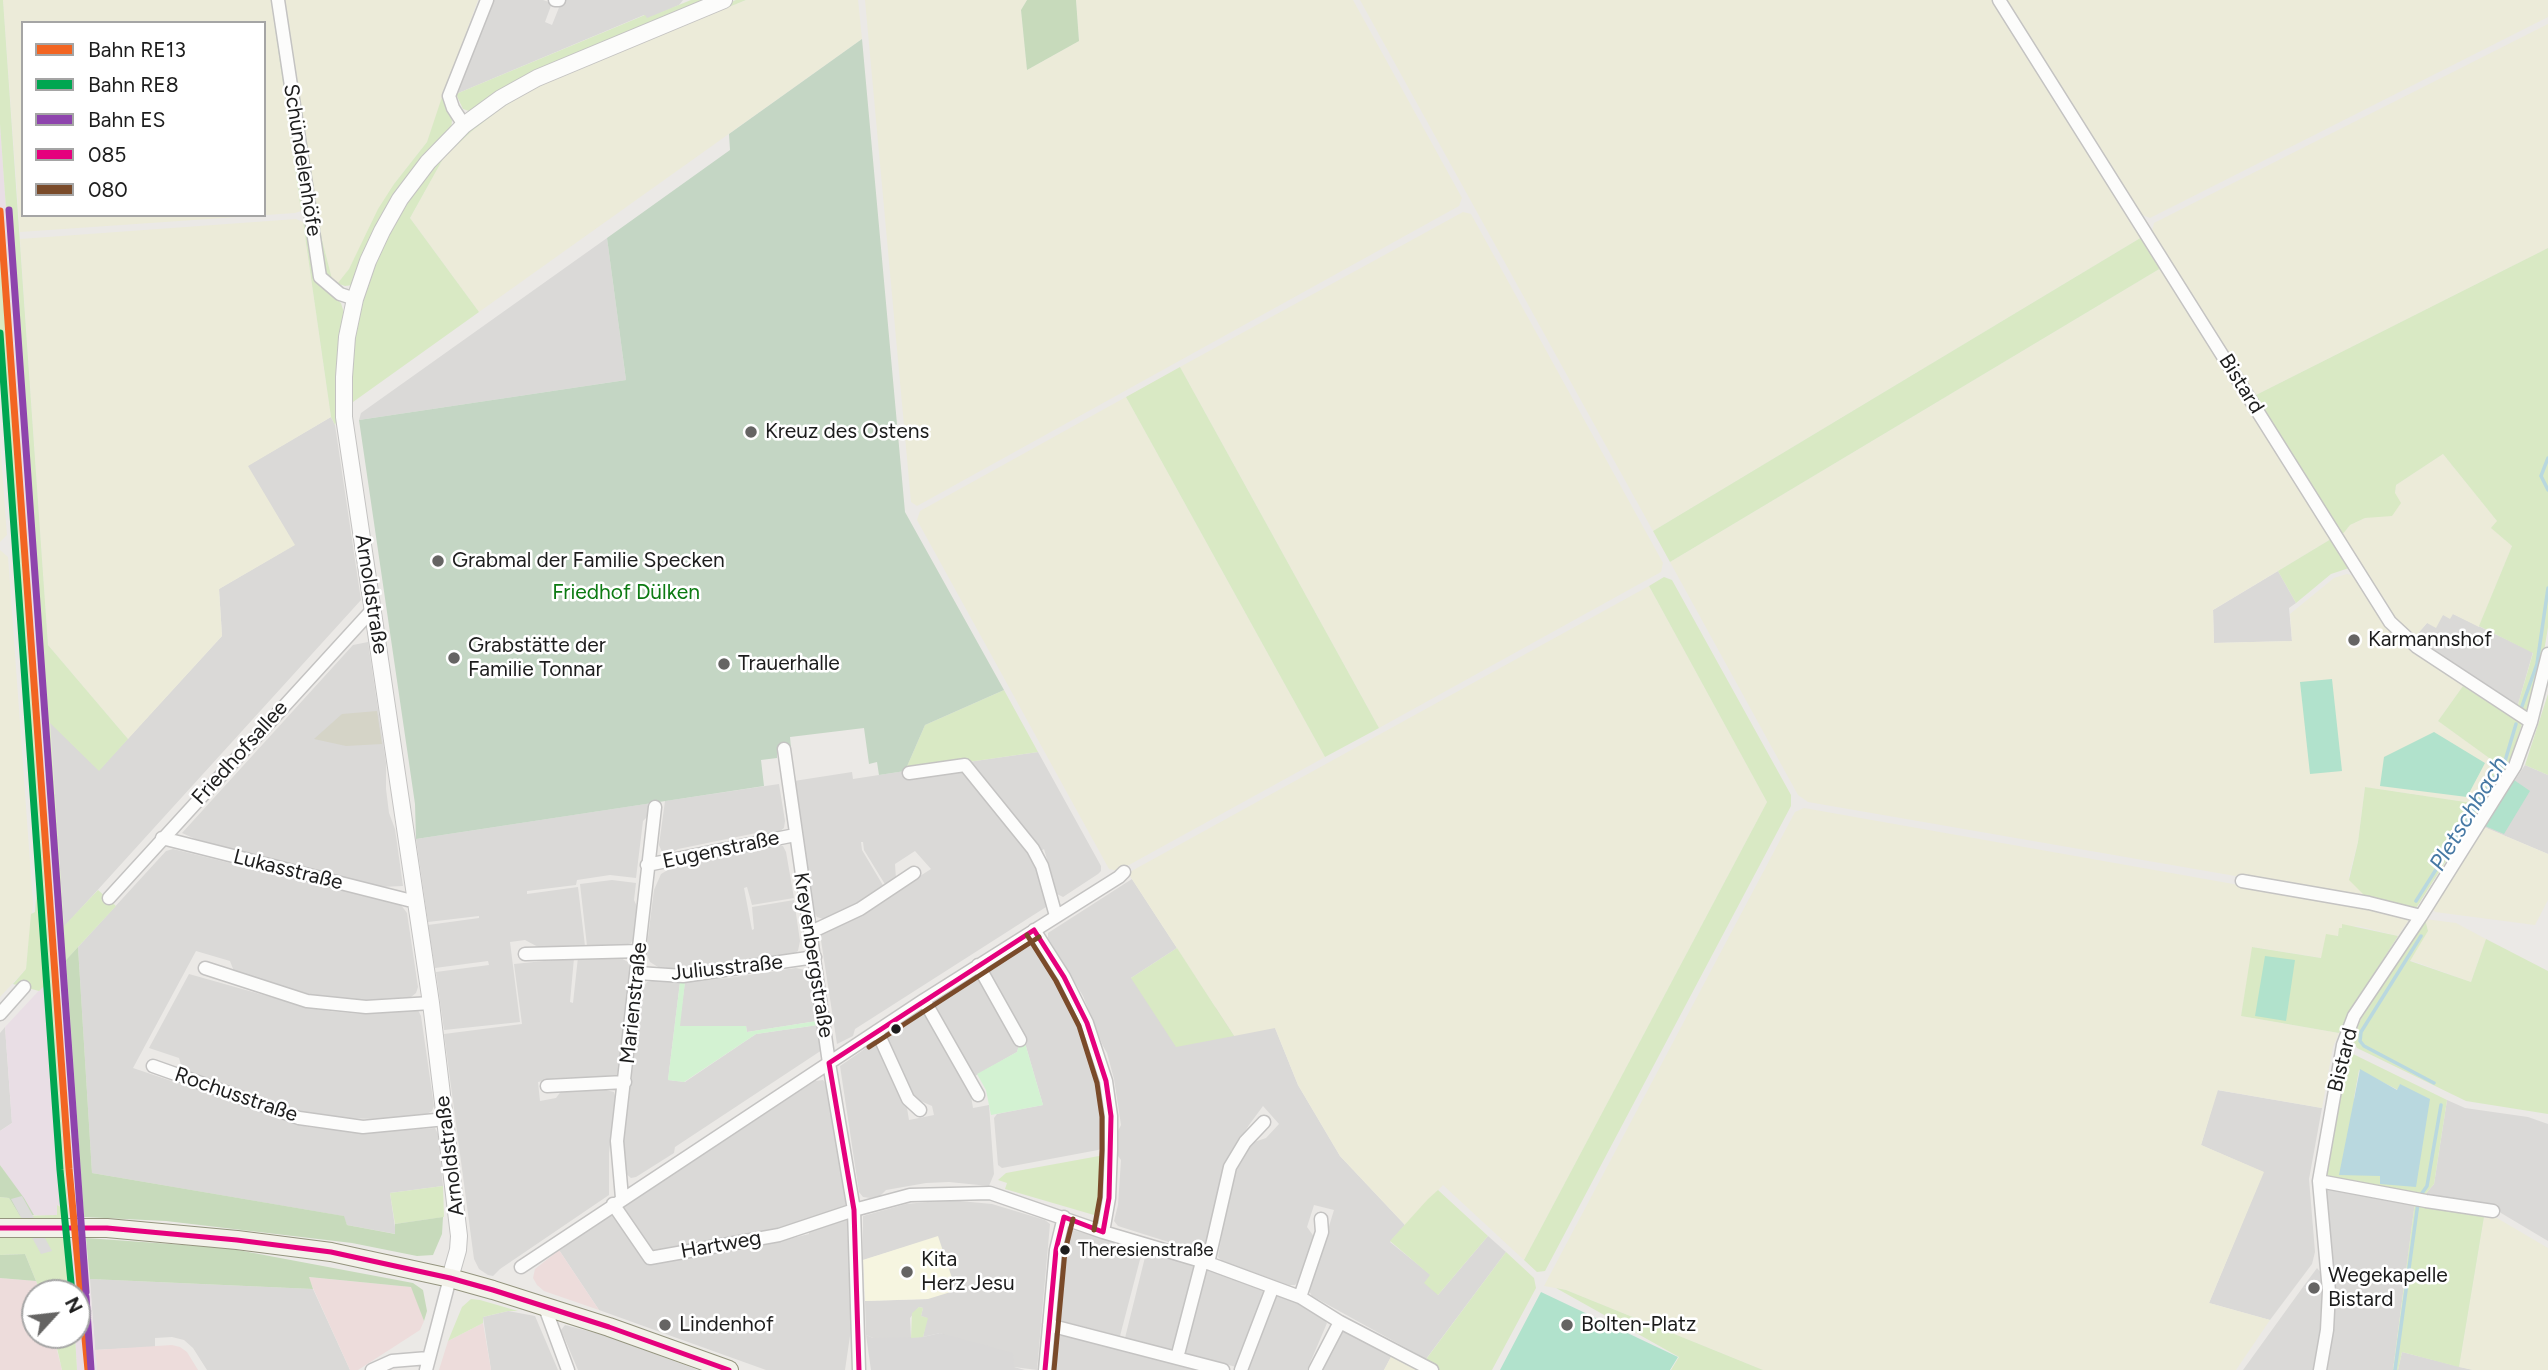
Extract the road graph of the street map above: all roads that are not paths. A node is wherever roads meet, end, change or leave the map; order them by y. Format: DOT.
graph roads {
  1 [pos="278,0"];
  2 [pos="488,0"];
  3 [pos="724,0"];
  4 [pos="1999,0"];
  5 [pos="464,125"];
  6 [pos="355,299"];
  7 [pos="373,609"];
  8 [pos="2548,654"];
  9 [pos="2531,722"];
  10 [pos="784,749"];
  11 [pos="909,773"];
  12 [pos="655,807"];
  13 [pos="795,835"];
  14 [pos="162,838"];
  15 [pos="647,866"];
  16 [pos="1124,872"];
  17 [pos="914,873"];
  18 [pos="2242,881"];
  19 [pos="110,898"];
  20 [pos="415,900"];
  21 [pos="1056,916"];
  22 [pos="2421,916"];
  23 [pos="1034,930"];
  24 [pos="811,932"];
  25 [pos="640,951"];
  26 [pos="525,954"];
  27 [pos="815,957"];
  28 [pos="978,965"];
  29 [pos="205,968"];
  30 [pos="638,973"];
  31 [pos="24,987"];
  32 [pos="924,1000"];
  33 [pos="431,1003"];
  34 [pos="0,1014"];
  35 [pos="877,1031"];
  36 [pos="1020,1040"];
  37 [pos="829,1063"];
  38 [pos="153,1066"];
  39 [pos="625,1082"];
  40 [pos="547,1086"];
  41 [pos="978,1096"];
  42 [pos="920,1110"];
  43 [pos="446,1119"];
  44 [pos="1264,1122"];
  45 [pos="2319,1181"];
  46 [pos="618,1201"];
  47 [pos="854,1210"];
  48 [pos="2493,1210"];
  49 [pos="1064,1217"];
  50 [pos="1321,1219"];
  51 [pos="0,1228"];
  52 [pos="1103,1232"];
  53 [pos="1205,1263"];
  54 [pos="522,1267"];
  55 [pos="450,1278"];
  56 [pos="1272,1289"];
  57 [pos="1300,1297"];
  58 [pos="544,1305"];
  59 [pos="1340,1322"];
  60 [pos="1049,1325"];
  61 [pos="1177,1358"];
  62 [pos="427,1364"];
  63 [pos="372,1370"];
  64 [pos="568,1370"];
  65 [pos="729,1370"];
  66 [pos="859,1370"];
  67 [pos="1045,1370"];
  68 [pos="1223,1370"];
  69 [pos="1241,1370"];
  70 [pos="1315,1370"];
  71 [pos="1432,1370"];
  72 [pos="2320,1370"];
  1 -- 6 [label="street, Schündelenhöfe"];
  2 -- 5 [label="street"];
  3 -- 5 [label="street, Arnoldstraße"];
  4 -- 9 [label="street, Bistard"];
  5 -- 6 [label="street, Arnoldstraße"];
  6 -- 7 [label="street, Arnoldstraße"];
  7 -- 14 [label="street, Friedhofsallee"];
  7 -- 20 [label="street, Arnoldstraße"];
  8 -- 9 [label="street, Bistard"];
  9 -- 22 [label="street, Bistard"];
  10 -- 13 [label="street, Kreyenbergstraße"];
  11 -- 21 [label="street"];
  12 -- 15 [label="street, Marienstraße"];
  13 -- 15 [label="street, Eugenstraße"];
  13 -- 24 [label="street, Kreyenbergstraße"];
  14 -- 19 [label="street, Friedhofsallee"];
  14 -- 20 [label="street, Lukasstraße"];
  15 -- 25 [label="street, Marienstraße"];
  16 -- 21 [label="street"];
  17 -- 24 [label="street"];
  18 -- 22 [label="street"];
  20 -- 33 [label="street, Arnoldstraße"];
  21 -- 23 [label="street"];
  22 -- 45 [label="street, Bistard"];
  23 -- 28 [label="street"];
  23 -- 52 [label="street"];
  24 -- 27 [label="street, Kreyenbergstraße"];
  25 -- 26 [label="street"];
  25 -- 30 [label="street, Marienstraße"];
  27 -- 30 [label="street, Juliusstraße"];
  27 -- 37 [label="street, Kreyenbergstraße"];
  28 -- 32 [label="street"];
  28 -- 36 [label="street"];
  29 -- 33 [label="street"];
  30 -- 39 [label="street, Marienstraße"];
  31 -- 34 [label="street"];
  32 -- 35 [label="street"];
  32 -- 41 [label="street"];
  33 -- 43 [label="street, Arnoldstraße"];
  35 -- 37 [label="street"];
  35 -- 42 [label="street"];
  37 -- 46 [label="street"];
  37 -- 47 [label="street, Kreyenbergstraße"];
  38 -- 43 [label="street, Rochusstraße"];
  39 -- 40 [label="street"];
  39 -- 46 [label="street, Marienstraße"];
  43 -- 55 [label="street, Arnoldstraße"];
  44 -- 53 [label="street"];
  45 -- 48 [label="street"];
  45 -- 72 [label="street, Bistard"];
  46 -- 47 [label="street, Hartweg"];
  46 -- 54 [label="street"];
  47 -- 49 [label="street"];
  47 -- 66 [label="street, Kreyenbergstraße"];
  49 -- 52 [label="street"];
  49 -- 60 [label="street"];
  50 -- 57 [label="street"];
  51 -- 55 [label="main road"];
  52 -- 53 [label="street"];
  53 -- 56 [label="street"];
  53 -- 61 [label="street"];
  55 -- 58 [label="main road"];
  55 -- 62 [label="street"];
  56 -- 57 [label="street"];
  56 -- 69 [label="street"];
  57 -- 59 [label="street"];
  58 -- 64 [label="street"];
  58 -- 65 [label="main road"];
  59 -- 70 [label="street"];
  59 -- 71 [label="street"];
  60 -- 61 [label="street"];
  60 -- 67 [label="street"];
  61 -- 68 [label="street"];
  62 -- 63 [label="street"];
}
